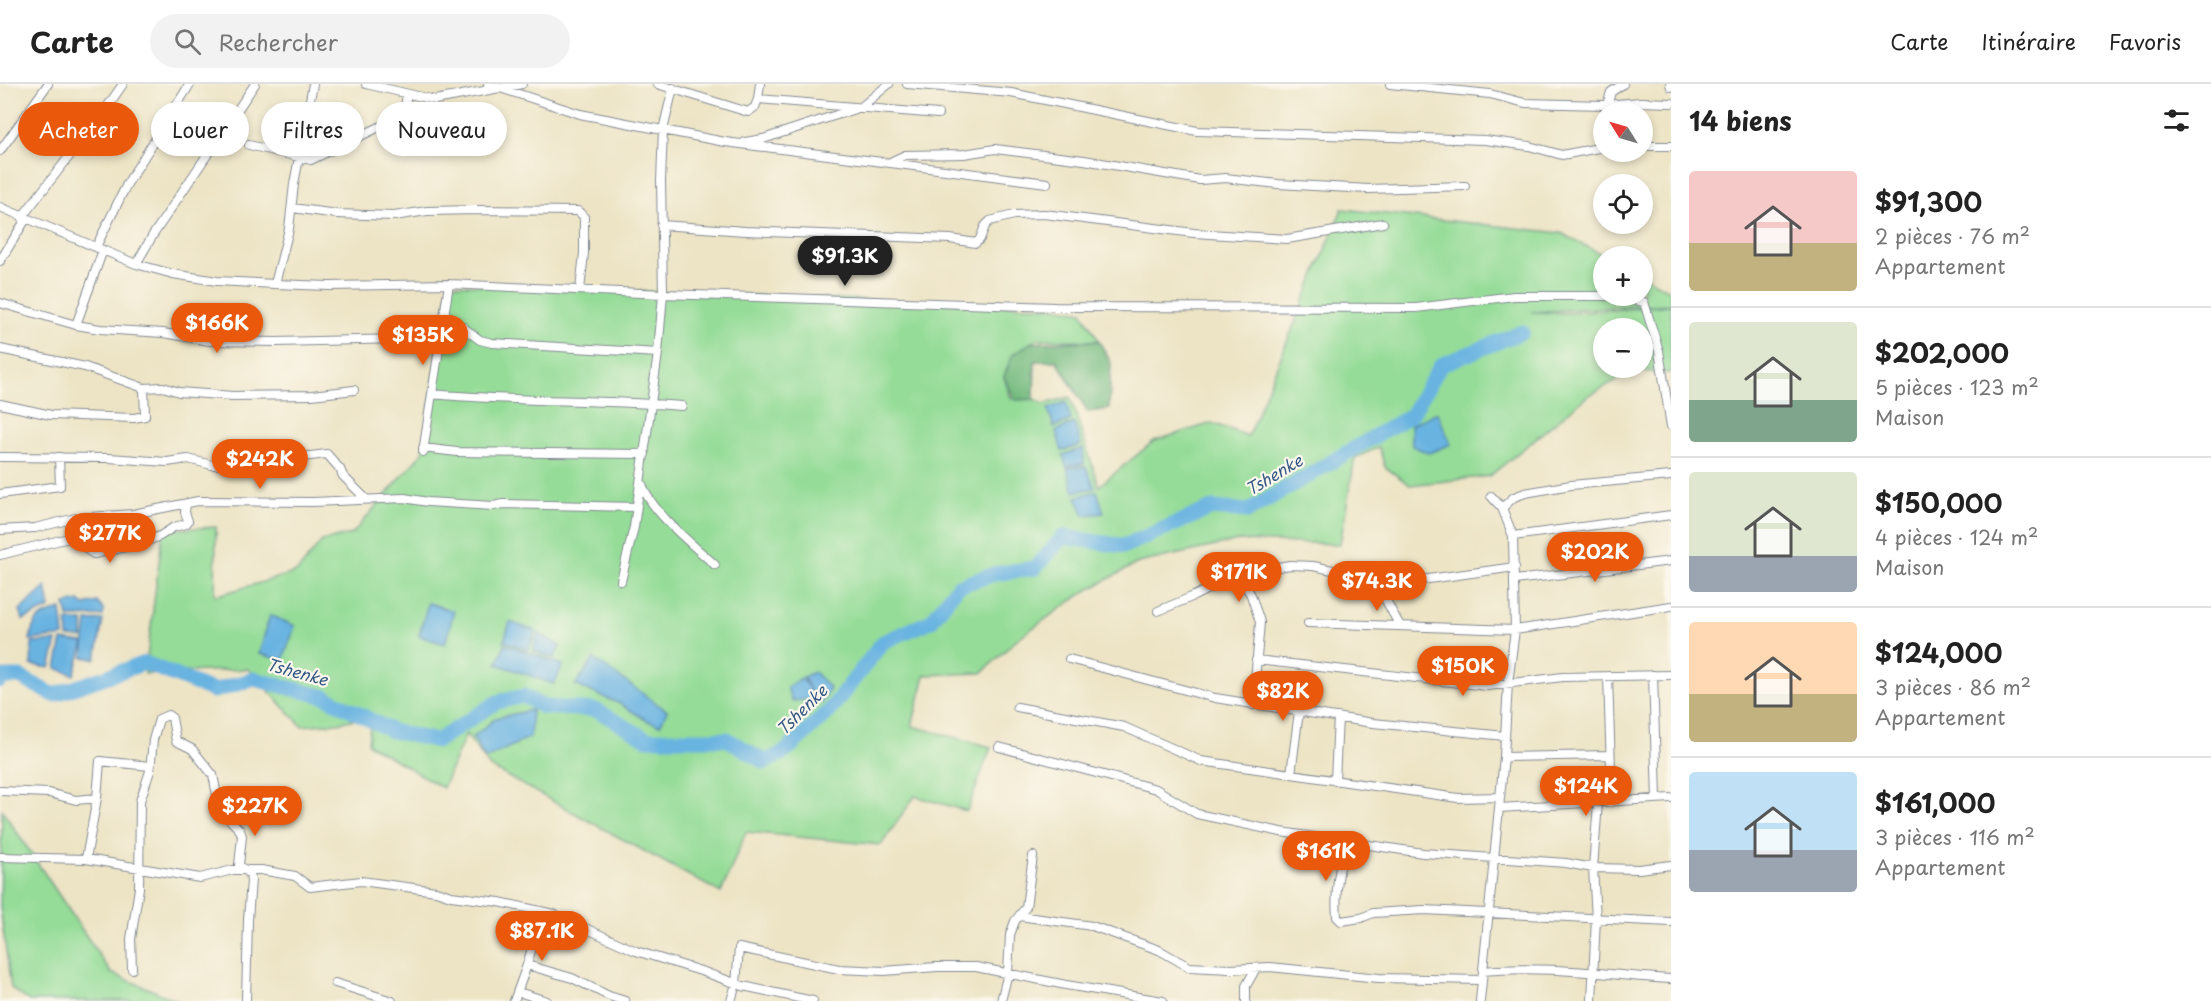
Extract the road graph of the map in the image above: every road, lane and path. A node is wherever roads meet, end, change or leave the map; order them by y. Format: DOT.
graph roads {
  1 [pos="48,84"];
  2 [pos="123,84"];
  3 [pos="190,84"];
  4 [pos="255,84"];
  5 [pos="313,84"];
  6 [pos="366,84"];
  7 [pos="488,84"];
  8 [pos="522,84"];
  9 [pos="657,84"];
  10 [pos="760,84"];
  11 [pos="889,84"];
  12 [pos="907,84"];
  13 [pos="1390,84"];
  14 [pos="1623,84"];
  15 [pos="926,85"];
  16 [pos="673,88"];
  17 [pos="500,89"];
  18 [pos="408,94"];
  19 [pos="758,99"];
  20 [pos="1608,102"];
  21 [pos="1653,103"];
  22 [pos="1671,104"];
  23 [pos="1593,105"];
  24 [pos="861,107"];
  25 [pos="938,114"];
  26 [pos="663,130"];
  27 [pos="725,142"];
  28 [pos="249,145"];
  29 [pos="1653,146"];
  30 [pos="1671,146"];
  31 [pos="1593,149"];
  32 [pos="0,151"];
  33 [pos="300,158"];
  34 [pos="888,163"];
  35 [pos="1047,183"];
  36 [pos="1465,186"];
  37 [pos="0,207"];
  38 [pos="292,208"];
  39 [pos="24,218"];
  40 [pos="1383,223"];
  41 [pos="661,225"];
  42 [pos="99,249"];
  43 [pos="0,261"];
  44 [pos="136,264"];
  45 [pos="275,284"];
  46 [pos="449,284"];
  47 [pos="580,290"];
  48 [pos="663,294"];
  49 [pos="0,303"];
  50 [pos="445,314"];
  51 [pos="76,325"];
  52 [pos="440,338"];
  53 [pos="0,350"];
  54 [pos="658,353"];
  55 [pos="144,388"];
  56 [pos="354,390"];
  57 [pos="432,394"];
  58 [pos="653,403"];
  59 [pos="0,404"];
  60 [pos="682,406"];
  61 [pos="1671,426"];
  62 [pos="645,454"];
  63 [pos="0,457"];
  64 [pos="59,457"];
  65 [pos="1671,476"];
  66 [pos="641,480"];
  67 [pos="0,494"];
  68 [pos="1491,496"];
  69 [pos="365,498"];
  70 [pos="186,504"];
  71 [pos="636,507"];
  72 [pos="1502,508"];
  73 [pos="1671,515"];
  74 [pos="0,531"];
  75 [pos="1513,536"];
  76 [pos="0,555"];
  77 [pos="1671,561"];
  78 [pos="715,565"];
  79 [pos="1515,567"];
  80 [pos="1238,574"];
  81 [pos="1515,580"];
  82 [pos="621,581"];
  83 [pos="1378,586"];
  84 [pos="1671,606"];
  85 [pos="1158,611"];
  86 [pos="1308,623"];
  87 [pos="1400,626"];
  88 [pos="1515,630"];
  89 [pos="1069,659"];
  90 [pos="1256,660"];
  91 [pos="1653,675"];
  92 [pos="1671,675"];
  93 [pos="1608,676"];
  94 [pos="1508,683"];
  95 [pos="1253,705"];
  96 [pos="1017,707"];
  97 [pos="1299,711"];
  98 [pos="1338,717"];
  99 [pos="1505,736"];
  100 [pos="999,747"];
  101 [pos="1610,755"];
  102 [pos="1504,757"];
  103 [pos="150,766"];
  104 [pos="1291,774"];
  105 [pos="1335,781"];
  106 [pos="0,791"];
  107 [pos="1499,797"];
  108 [pos="97,798"];
  109 [pos="1657,798"];
  110 [pos="1671,798"];
  111 [pos="1612,802"];
  112 [pos="1598,803"];
  113 [pos="1499,808"];
  114 [pos="1349,841"];
  115 [pos="1033,856"];
  116 [pos="0,857"];
  117 [pos="86,859"];
  118 [pos="1494,859"];
  119 [pos="1671,865"];
  120 [pos="140,868"];
  121 [pos="1593,868"];
  122 [pos="246,870"];
  123 [pos="542,912"];
  124 [pos="1489,912"];
  125 [pos="1020,916"];
  126 [pos="1596,918"];
  127 [pos="1671,922"];
  128 [pos="527,965"];
  129 [pos="1256,968"];
  130 [pos="132,969"];
  131 [pos="1008,973"];
  132 [pos="1594,974"];
  133 [pos="1482,975"];
  134 [pos="1671,979"];
  135 [pos="335,983"];
  136 [pos="736,984"];
  137 [pos="516,997"];
  138 [pos="246,1001"];
  139 [pos="392,1001"];
  140 [pos="547,1001"];
  141 [pos="625,1001"];
  142 [pos="731,1001"];
  143 [pos="813,1001"];
  144 [pos="1001,1001"];
  145 [pos="1163,1001"];
  146 [pos="1246,1001"];
  147 [pos="1480,1001"];
  148 [pos="1592,1001"];
  1 -- 32 [label="street"];
  2 -- 39 [label="street"];
  3 -- 42 [label="street"];
  4 -- 44 [label="street"];
  5 -- 33 [label="street"];
  6 -- 18 [label="street"];
  7 -- 17 [label="street"];
  8 -- 17 [label="street"];
  9 -- 16 [label="street"];
  10 -- 19 [label="street"];
  11 -- 24 [label="street"];
  12 -- 15 [label="street"];
  13 -- 23 [label="street"];
  14 -- 20 [label="street"];
  15 -- 31 [label="street"];
  16 -- 19 [label="street"];
  16 -- 26 [label="street"];
  17 -- 18 [label="street"];
  17 -- 26 [label="street"];
  18 -- 33 [label="street"];
  19 -- 24 [label="street"];
  21 -- 22 [label="street"];
  24 -- 25 [label="street"];
  24 -- 27 [label="street"];
  26 -- 27 [label="street"];
  26 -- 41 [label="street"];
  27 -- 34 [label="street"];
  28 -- 33 [label="street"];
  29 -- 30 [label="street"];
  33 -- 38 [label="street"];
  34 -- 35 [label="street"];
  34 -- 36 [label="street"];
  37 -- 39 [label="street"];
  38 -- 45 [label="street"];
  38 -- 47 [label="street"];
  39 -- 42 [label="street"];
  39 -- 43 [label="street"];
  40 -- 41 [label="street"];
  41 -- 48 [label="street"];
  42 -- 44 [label="street"];
  42 -- 51 [label="street"];
  44 -- 45 [label="street"];
  45 -- 46 [label="street"];
  46 -- 47 [label="street"];
  46 -- 50 [label="street"];
  47 -- 48 [label="street"];
  48 -- 54 [label="street"];
  48 -- 61 [label="street"];
  49 -- 51 [label="street"];
  50 -- 52 [label="street"];
  50 -- 54 [label="street"];
  51 -- 52 [label="street"];
  52 -- 57 [label="street"];
  53 -- 55 [label="street"];
  54 -- 58 [label="street"];
  55 -- 56 [label="street"];
  55 -- 59 [label="street"];
  57 -- 58 [label="street"];
  57 -- 62 [label="street"];
  58 -- 60 [label="street"];
  58 -- 62 [label="street"];
  62 -- 66 [label="street"];
  63 -- 64 [label="street"];
  64 -- 67 [label="street"];
  64 -- 69 [label="street"];
  65 -- 72 [label="street"];
  66 -- 71 [label="street"];
  66 -- 78 [label="street"];
  68 -- 72 [label="street"];
  69 -- 70 [label="street"];
  69 -- 71 [label="street"];
  70 -- 74 [label="street"];
  70 -- 76 [label="street"];
  71 -- 82 [label="street"];
  72 -- 75 [label="street"];
  73 -- 75 [label="street"];
  75 -- 79 [label="street"];
  77 -- 81 [label="street"];
  79 -- 81 [label="street"];
  79 -- 83 [label="street"];
  80 -- 83 [label="street"];
  80 -- 85 [label="street"];
  80 -- 90 [label="street"];
  81 -- 88 [label="street"];
  83 -- 87 [label="street"];
  84 -- 88 [label="street"];
  86 -- 87 [label="street"];
  87 -- 88 [label="street"];
  88 -- 94 [label="street"];
  89 -- 95 [label="street"];
  90 -- 94 [label="street"];
  90 -- 95 [label="street"];
  91 -- 92 [label="street"];
  91 -- 93 [label="street"];
  91 -- 109 [label="street"];
  93 -- 94 [label="street"];
  93 -- 101 [label="street"];
  94 -- 99 [label="street"];
  95 -- 97 [label="street"];
  96 -- 104 [label="street"];
  97 -- 98 [label="street"];
  97 -- 104 [label="street"];
  98 -- 99 [label="street"];
  98 -- 105 [label="street"];
  99 -- 102 [label="street"];
  100 -- 114 [label="street"];
  101 -- 102 [label="street"];
  101 -- 111 [label="street"];
  102 -- 107 [label="street"];
  103 -- 108 [label="street"];
  103 -- 120 [label="street"];
  103 -- 122 [label="street"];
  104 -- 105 [label="street"];
  105 -- 107 [label="street"];
  106 -- 108 [label="street"];
  107 -- 113 [label="street"];
  108 -- 117 [label="street"];
  109 -- 110 [label="street"];
  109 -- 111 [label="street"];
  111 -- 112 [label="street"];
  112 -- 113 [label="street"];
  112 -- 121 [label="street"];
  113 -- 118 [label="street"];
  114 -- 118 [label="street"];
  114 -- 124 [label="street"];
  115 -- 125 [label="street"];
  116 -- 117 [label="street"];
  117 -- 120 [label="street"];
  118 -- 121 [label="street"];
  118 -- 124 [label="street"];
  119 -- 121 [label="street"];
  120 -- 122 [label="street"];
  120 -- 130 [label="street"];
  121 -- 126 [label="street"];
  122 -- 123 [label="street"];
  122 -- 138 [label="street"];
  123 -- 128 [label="street"];
  123 -- 136 [label="street"];
  124 -- 126 [label="street"];
  124 -- 133 [label="street"];
  125 -- 129 [label="street"];
  125 -- 131 [label="street"];
  126 -- 127 [label="street"];
  126 -- 132 [label="street"];
  128 -- 137 [label="street"];
  128 -- 141 [label="street"];
  129 -- 133 [label="street"];
  129 -- 146 [label="street"];
  131 -- 136 [label="street"];
  131 -- 144 [label="street"];
  131 -- 145 [label="street"];
  132 -- 133 [label="street"];
  132 -- 134 [label="street"];
  132 -- 148 [label="street"];
  133 -- 147 [label="street"];
  135 -- 139 [label="street"];
  136 -- 142 [label="street"];
  136 -- 143 [label="street"];
  137 -- 140 [label="street"];
}
